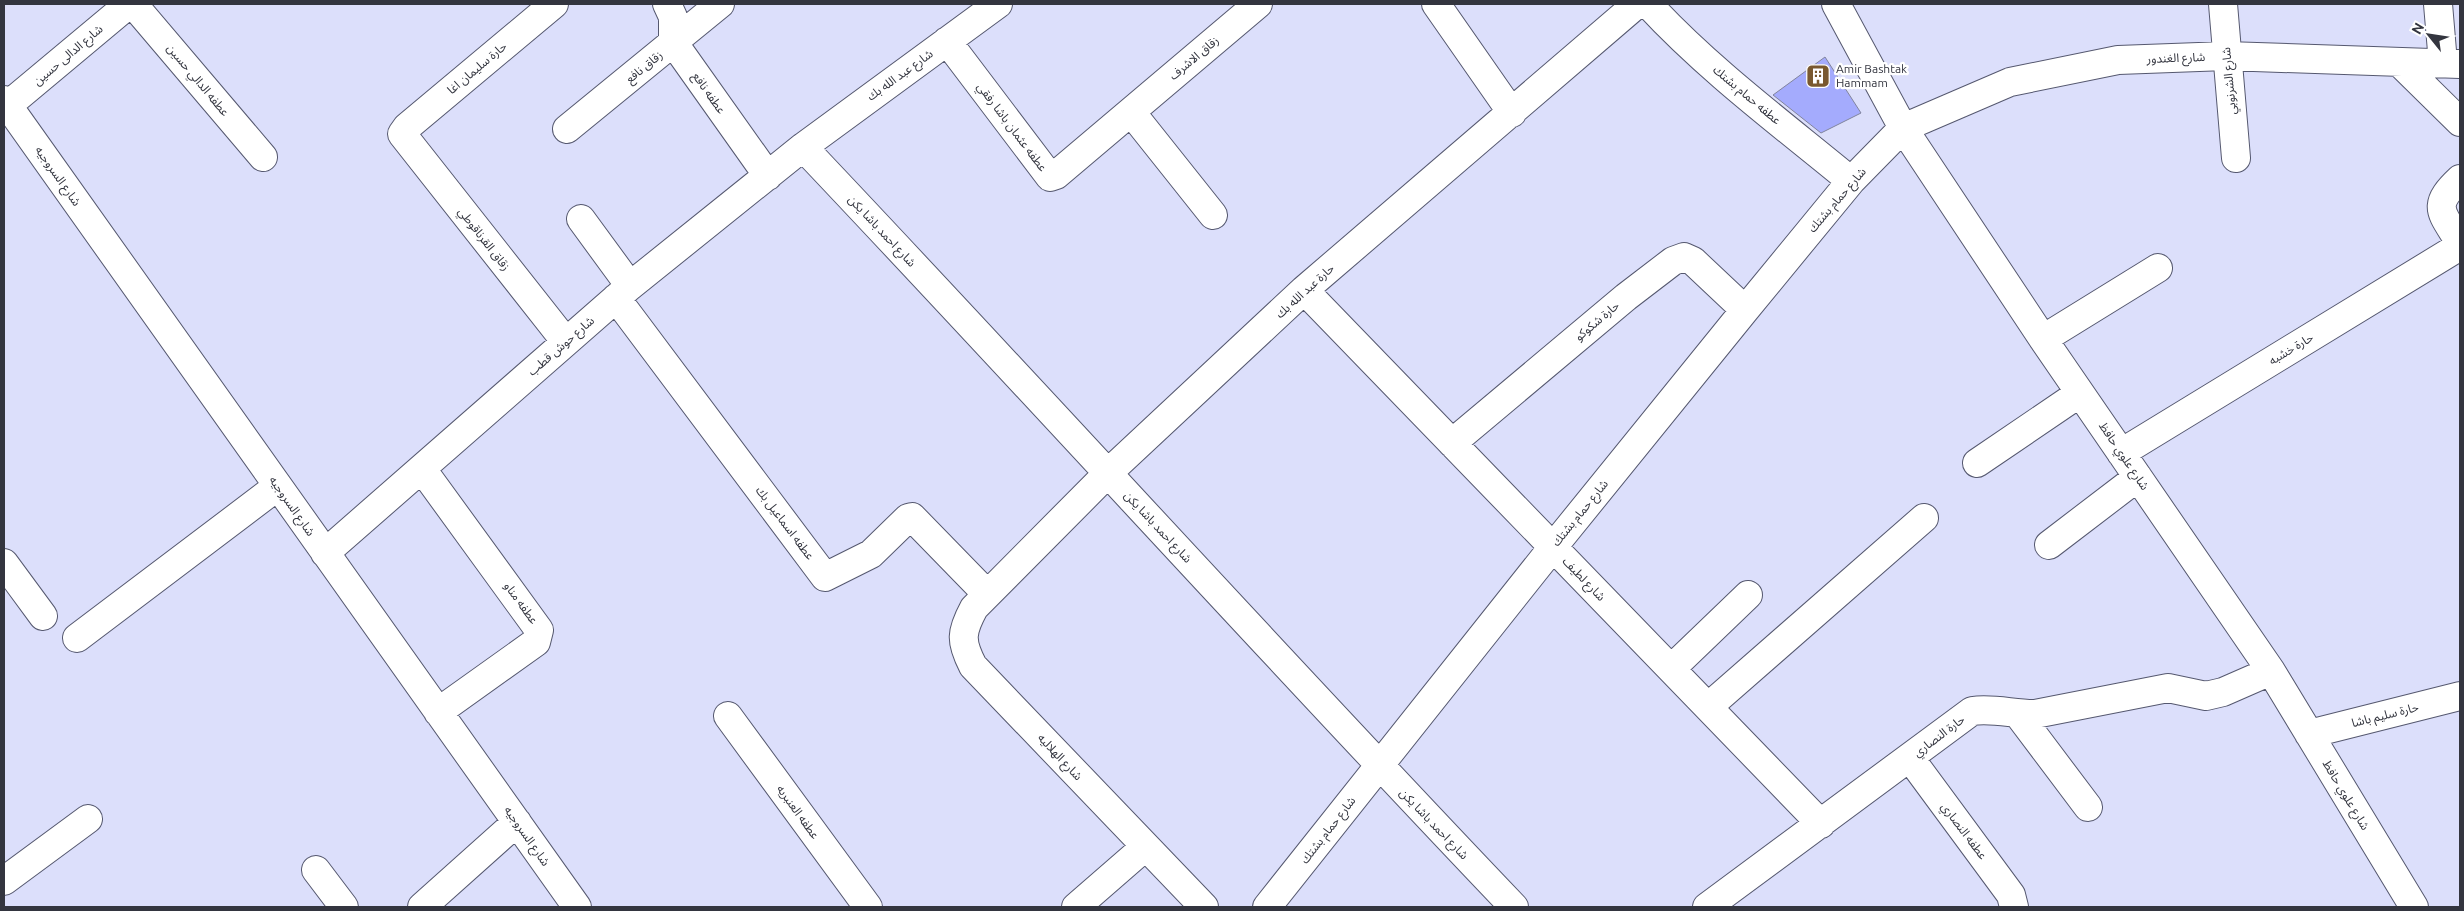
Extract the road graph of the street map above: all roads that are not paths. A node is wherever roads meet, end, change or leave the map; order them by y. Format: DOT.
graph roads {
  1 [pos="131,4"];
  2 [pos="554,4"];
  3 [pos="667,4"];
  4 [pos="720,4"];
  5 [pos="998,4"];
  6 [pos="1258,4"];
  7 [pos="1436,4"];
  8 [pos="1638,4"];
  9 [pos="1648,4"];
  10 [pos="1836,4"];
  11 [pos="2223,4"];
  12 [pos="2438,4"];
  13 [pos="947,41"];
  14 [pos="673,42"];
  15 [pos="2226,56"];
  16 [pos="2399,62"];
  17 [pos="2451,63"];
  18 [pos="6,103"];
  19 [pos="1131,112"];
  20 [pos="1512,113"];
  21 [pos="2460,122"];
  22 [pos="1903,128"];
  23 [pos="567,129"];
  24 [pos="402,134"];
  25 [pos="803,147"];
  26 [pos="263,157"];
  27 [pos="2236,158"];
  28 [pos="768,176"];
  29 [pos="2460,179"];
  30 [pos="1851,181"];
  31 [pos="1213,214"];
  32 [pos="581,219"];
  33 [pos="2460,245"];
  34 [pos="2158,268"];
  35 [pos="1304,290"];
  36 [pos="623,292"];
  37 [pos="1746,310"];
  38 [pos="2043,339"];
  39 [pos="566,342"];
  40 [pos="2080,392"];
  41 [pos="1452,443"];
  42 [pos="2121,453"];
  43 [pos="1977,463"];
  44 [pos="422,469"];
  45 [pos="1108,473"];
  46 [pos="2138,477"];
  47 [pos="278,486"];
  48 [pos="1924,518"];
  49 [pos="2049,545"];
  50 [pos="1553,547"];
  51 [pos="325,553"];
  52 [pos="4,563"];
  53 [pos="987,594"];
  54 [pos="1748,595"];
  55 [pos="43,616"];
  56 [pos="77,638"];
  57 [pos="1671,669"];
  58 [pos="2271,671"];
  59 [pos="2460,696"];
  60 [pos="1708,707"];
  61 [pos="438,712"];
  62 [pos="2018,714"];
  63 [pos="728,716"];
  64 [pos="2309,734"];
  65 [pos="1910,758"];
  66 [pos="1378,765"];
  67 [pos="2088,807"];
  68 [pos="88,819"];
  69 [pos="517,822"];
  70 [pos="1822,824"];
  71 [pos="1145,847"];
  72 [pos="316,870"];
  73 [pos="4,881"];
  74 [pos="344,907"];
  75 [pos="422,907"];
  76 [pos="577,907"];
  77 [pos="868,907"];
  78 [pos="1076,907"];
  79 [pos="1204,907"];
  80 [pos="1267,907"];
  81 [pos="1514,907"];
  82 [pos="1706,907"];
  83 [pos="2014,907"];
  84 [pos="2414,907"];
  1 -- 18 [label="street, شارع الدالى حسين"];
  1 -- 26 [label="street, عطفه الدالي حسين"];
  2 -- 24 [label="street, حارة سليمان اغا"];
  3 -- 14 [label="street"];
  4 -- 14 [label="street, زقاق نافع"];
  5 -- 13 [label="street, شارع عبد الله بك"];
  6 -- 19 [label="street, زقاق الاشرف"];
  7 -- 20 [label="street"];
  8 -- 20 [label="street, حارة عبد الله بك"];
  9 -- 30 [label="street, عطفه حمام بشتك"];
  10 -- 22 [label="street, شارع علوي حافظ"];
  11 -- 15 [label="street, شارع الشرنوبي"];
  12 -- 17 [label="street"];
  13 -- 19 [label="street, عطفه عثمان باشا رفقي"];
  13 -- 25 [label="street, شارع عبد الله بك"];
  14 -- 23 [label="street, زقاق نافع"];
  14 -- 28 [label="street, عطفه نافع"];
  15 -- 16 [label="street, شارع الغندور"];
  15 -- 22 [label="street, شارع الغندور"];
  15 -- 27 [label="street, شارع الشرنوبي"];
  16 -- 17 [label="street, شارع الغندور"];
  16 -- 21 [label="street"];
  18 -- 47 [label="street, شارع السروجيه"];
  19 -- 31 [label="street"];
  20 -- 35 [label="street, حارة عبد الله بك"];
  22 -- 30 [label="street, شارع حمام بشتك"];
  22 -- 38 [label="street, شارع علوي حافظ"];
  24 -- 39 [label="street, زقاق القرناقوطي"];
  25 -- 28 [label="street, شارع حوش قطب"];
  25 -- 45 [label="street, شارع احمد باشا يكن"];
  28 -- 36 [label="street, شارع حوش قطب"];
  29 -- 33 [label="street"];
  30 -- 37 [label="street, شارع حمام بشتك"];
  32 -- 36 [label="street"];
  33 -- 42 [label="street, حارة خشبه"];
  34 -- 38 [label="street"];
  35 -- 41 [label="street, شارع لطيف"];
  35 -- 45 [label="street, حارة عبد الله بك"];
  36 -- 39 [label="street, شارع حوش قطب"];
  36 -- 53 [label="street, عطفه اسماعيل بك"];
  37 -- 41 [label="street, حارة شكوكو"];
  37 -- 50 [label="street, شارع حمام بشتك"];
  38 -- 40 [label="street, شارع علوي حافظ"];
  39 -- 44 [label="street, شارع حوش قطب"];
  40 -- 42 [label="street, شارع علوي حافظ"];
  40 -- 43 [label="street"];
  41 -- 50 [label="street, شارع لطيف"];
  42 -- 46 [label="street, شارع علوي حافظ"];
  44 -- 51 [label="street, شارع حوش قطب"];
  44 -- 61 [label="street, عطفه مناو"];
  45 -- 53 [label="street, حارة عبد الله بك"];
  45 -- 66 [label="street, شارع احمد باشا يكن"];
  46 -- 49 [label="street"];
  46 -- 58 [label="street, شارع علوي حافظ"];
  47 -- 51 [label="street, شارع السروجيه"];
  47 -- 56 [label="street"];
  48 -- 60 [label="street"];
  50 -- 57 [label="street, شارع لطيف"];
  50 -- 66 [label="street, شارع حمام بشتك"];
  51 -- 61 [label="street, شارع السروجيه"];
  52 -- 55 [label="street"];
  53 -- 71 [label="street, شارع الهلاليه"];
  54 -- 57 [label="street"];
  57 -- 60 [label="street, شارع لطيف"];
  58 -- 62 [label="street, حارة النصاري"];
  58 -- 64 [label="street, شارع علوي حافظ"];
  59 -- 64 [label="street, حارة سليم باشا"];
  60 -- 70 [label="street, شارع لطيف"];
  61 -- 69 [label="street, شارع السروجيه"];
  62 -- 65 [label="street, حارة النصاري"];
  62 -- 67 [label="street"];
  63 -- 77 [label="street, عطفه العنبريه"];
  64 -- 84 [label="street, شارع علوي حافظ"];
  65 -- 70 [label="street, حارة النصاري"];
  65 -- 83 [label="street, عطفه النصاري"];
  66 -- 80 [label="street, شارع حمام بشتك"];
  66 -- 81 [label="street, شارع احمد باشا يكن"];
  68 -- 73 [label="street"];
  69 -- 75 [label="street"];
  69 -- 76 [label="street, شارع السروجيه"];
  70 -- 82 [label="street, حارة النصاري"];
  71 -- 78 [label="street"];
  71 -- 79 [label="street, شارع الهلاليه"];
  72 -- 74 [label="street"];
}
